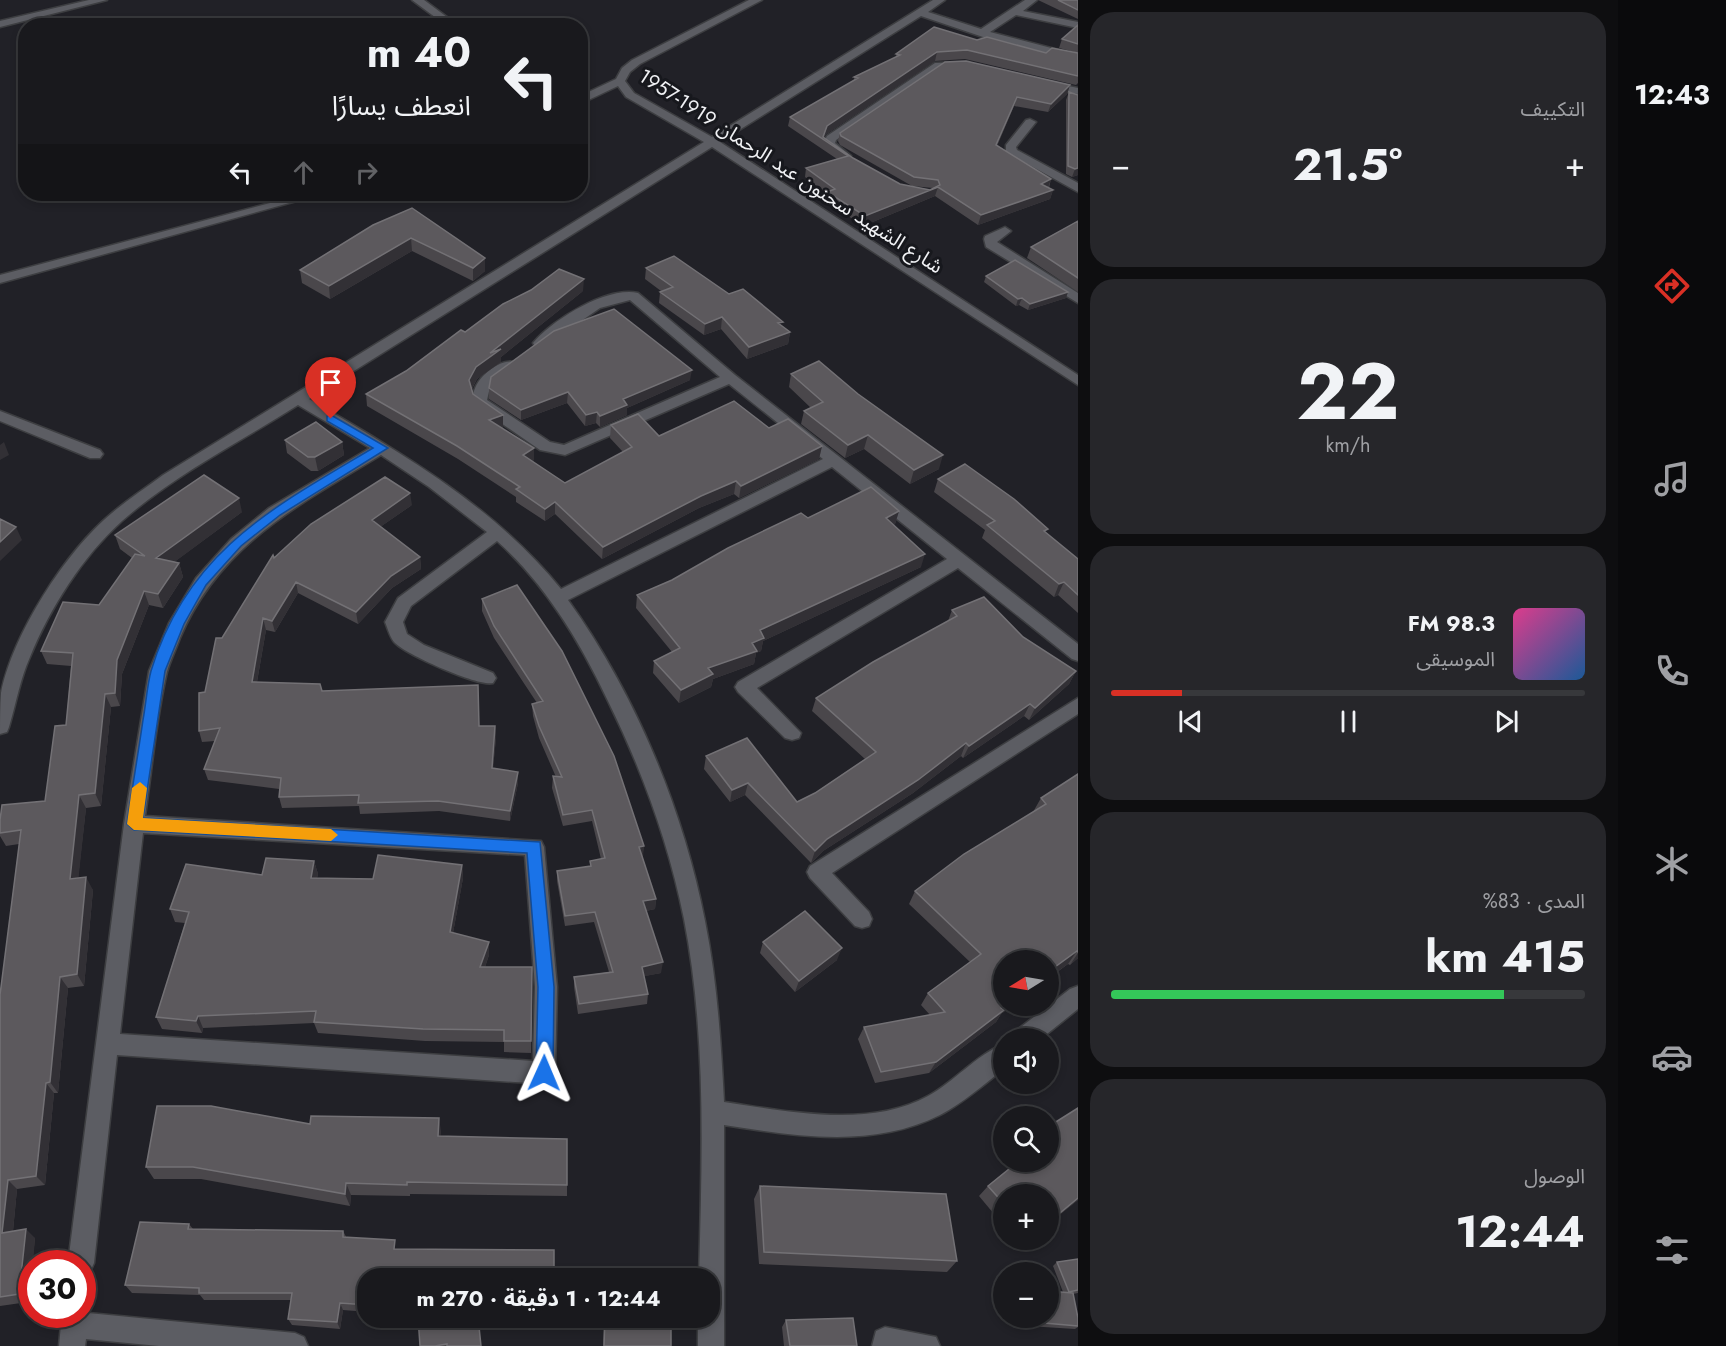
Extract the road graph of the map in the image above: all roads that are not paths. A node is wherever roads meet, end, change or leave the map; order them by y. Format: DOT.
graph roads {
  1 [pos="102,0"];
  2 [pos="417,0"];
  3 [pos="757,0"];
  4 [pos="940,0"];
  5 [pos="1032,0"];
  6 [pos="919,12"];
  7 [pos="1014,12"];
  8 [pos="26,18"];
  9 [pos="442,18"];
  10 [pos="18,20"];
  11 [pos="0,24"];
  12 [pos="1078,25"];
  13 [pos="982,33"];
  14 [pos="1078,58"];
  15 [pos="976,67"];
  16 [pos="620,81"];
  17 [pos="1032,81"];
  18 [pos="1078,92"];
  19 [pos="588,96"];
  20 [pos="1030,122"];
  21 [pos="712,142"];
  22 [pos="852,160"];
  23 [pos="1078,188"];
  24 [pos="290,201"];
  25 [pos="1005,231"];
  26 [pos="0,279"];
  27 [pos="1078,299"];
  28 [pos="1078,363"];
  29 [pos="1063,371"];
  30 [pos="730,378"];
  31 [pos="1078,381"];
  32 [pos="298,399"];
  33 [pos="0,416"];
  34 [pos="382,448"];
  35 [pos="95,454"];
  36 [pos="834,460"];
  37 [pos="497,533"];
  38 [pos="960,560"];
  39 [pos="558,598"];
  40 [pos="1078,654"];
  41 [pos="487,678"];
  42 [pos="1078,705"];
  43 [pos="0,727"];
  44 [pos="792,733"];
  45 [pos="134,824"];
  46 [pos="862,919"];
  47 [pos="1078,996"];
  48 [pos="1038,1028"];
  49 [pos="108,1044"];
  50 [pos="993,1063"];
  51 [pos="713,1112"];
  52 [pos="83,1250"];
  53 [pos="74,1328"];
  54 [pos="295,1346"];
  55 [pos="711,1346"];
  56 [pos="885,1346"];
  57 [pos="927,1346"];
  1 -- 8 [label="street"];
  2 -- 9 [label="street"];
  3 -- 16 [label="street, شارع الشهيد سحنون عبد الرحمان 1919-1957"];
  4 -- 6 [label="street"];
  5 -- 7 [label="street"];
  6 -- 13 [label="street"];
  6 -- 21 [label="street"];
  7 -- 12 [label="street"];
  7 -- 13 [label="street"];
  10 -- 11 [label="street"];
  13 -- 14 [label="street"];
  15 -- 22 [label="street"];
  16 -- 19 [label="street"];
  16 -- 21 [label="street, شارع الشهيد سحنون عبد الرحمان 1919-1957"];
  17 -- 18 [label="street"];
  20 -- 23 [label="street"];
  21 -- 29 [label="street, شارع الشهيد سحنون عبد الرحمان 1919-1957"];
  21 -- 32 [label="street"];
  24 -- 26 [label="street"];
  25 -- 27 [label="street"];
  28 -- 29 [label="street"];
  29 -- 31 [label="street, شارع الشهيد سحنون عبد الرحمان 1919-1957"];
  30 -- 30 [label="street"];
  30 -- 36 [label="street"];
  32 -- 34 [label="street"];
  32 -- 43 [label="street"];
  33 -- 35 [label="street"];
  34 -- 37 [label="street"];
  34 -- 45 [label="street"];
  36 -- 38 [label="street"];
  36 -- 39 [label="street"];
  37 -- 39 [label="street"];
  37 -- 41 [label="street"];
  38 -- 40 [label="street"];
  38 -- 44 [label="street"];
  39 -- 51 [label="street"];
  42 -- 46 [label="street"];
  45 -- 49 [label="street"];
  45 -- 49 [label="street"];
  47 -- 48 [label="street"];
  49 -- 52 [label="street"];
  50 -- 51 [label="street"];
  51 -- 55 [label="street"];
  53 -- 54 [label="street"];
  56 -- 57 [label="street"];
}
